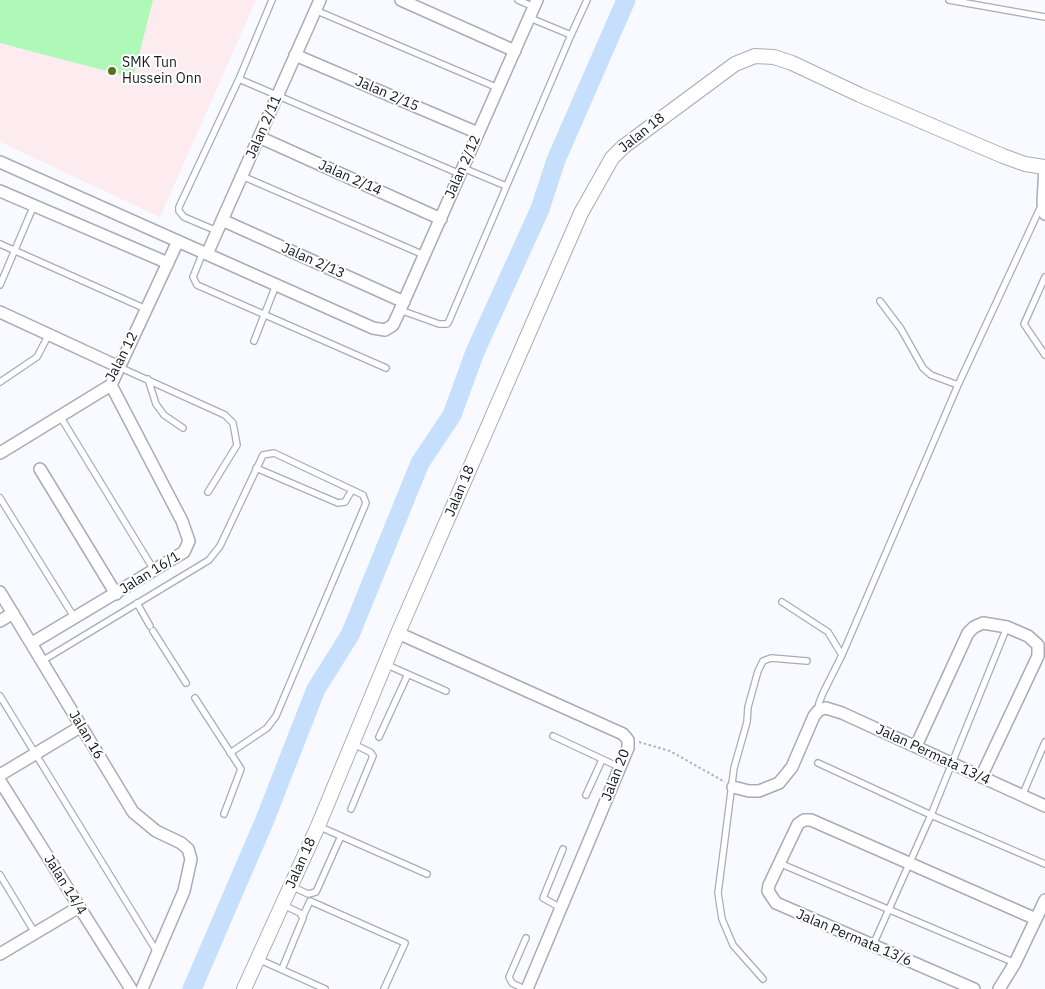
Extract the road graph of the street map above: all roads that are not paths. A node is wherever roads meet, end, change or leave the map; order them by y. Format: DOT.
graph roads {
  1 [pos="272,0"];
  2 [pos="401,0"];
  3 [pos="518,0"];
  4 [pos="587,0"];
  5 [pos="949,0"];
  6 [pos="318,5"];
  7 [pos="534,8"];
  8 [pos="1045,17"];
  9 [pos="571,35"];
  10 [pos="515,51"];
  11 [pos="295,55"];
  12 [pos="238,79"];
  13 [pos="498,88"];
  14 [pos="278,95"];
  15 [pos="478,133"];
  16 [pos="259,137"];
  17 [pos="0,162"];
  18 [pos="1045,167"];
  19 [pos="461,171"];
  20 [pos="242,176"];
  21 [pos="506,186"];
  22 [pos="0,191"];
  23 [pos="34,205"];
  24 [pos="1044,208"];
  25 [pos="441,219"];
  26 [pos="220,226"];
  27 [pos="178,241"];
  28 [pos="0,244"];
  29 [pos="15,251"];
  30 [pos="205,253"];
  31 [pos="424,255"];
  32 [pos="168,263"];
  33 [pos="1045,277"];
  34 [pos="0,284"];
  35 [pos="276,285"];
  36 [pos="880,301"];
  37 [pos="402,306"];
  38 [pos="146,309"];
  39 [pos="0,312"];
  40 [pos="264,315"];
  41 [pos="49,334"];
  42 [pos="254,341"];
  43 [pos="1045,355"];
  44 [pos="119,367"];
  45 [pos="386,368"];
  46 [pos="148,379"];
  47 [pos="0,382"];
  48 [pos="110,385"];
  49 [pos="958,385"];
  50 [pos="60,416"];
  51 [pos="182,428"];
  52 [pos="0,453"];
  53 [pos="256,468"];
  54 [pos="40,469"];
  55 [pos="352,490"];
  56 [pos="208,492"];
  57 [pos="0,498"];
  58 [pos="154,570"];
  59 [pos="0,592"];
  60 [pos="116,594"];
  61 [pos="782,602"];
  62 [pos="137,603"];
  63 [pos="13,613"];
  64 [pos="74,617"];
  65 [pos="0,621"];
  66 [pos="1007,627"];
  67 [pos="398,633"];
  68 [pos="32,643"];
  69 [pos="1042,646"];
  70 [pos="842,655"];
  71 [pos="42,661"];
  72 [pos="806,661"];
  73 [pos="384,664"];
  74 [pos="408,674"];
  75 [pos="186,683"];
  76 [pos="446,691"];
  77 [pos="0,696"];
  78 [pos="195,698"];
  79 [pos="819,710"];
  80 [pos="80,727"];
  81 [pos="552,736"];
  82 [pos="379,738"];
  83 [pos="1045,742"];
  84 [pos="353,744"];
  85 [pos="916,746"];
  86 [pos="230,753"];
  87 [pos="35,754"];
  88 [pos="602,760"];
  89 [pos="818,763"];
  90 [pos="951,763"];
  91 [pos="619,767"];
  92 [pos="0,775"];
  93 [pos="981,777"];
  94 [pos="0,781"];
  95 [pos="733,787"];
  96 [pos="586,795"];
  97 [pos="1022,796"];
  98 [pos="1045,806"];
  99 [pos="351,809"];
  100 [pos="224,814"];
  101 [pos="931,815"];
  102 [pos="318,826"];
  103 [pos="341,836"];
  104 [pos="563,849"];
  105 [pos="778,863"];
  106 [pos="909,864"];
  107 [pos="1045,864"];
  108 [pos="427,874"];
  109 [pos="0,875"];
  110 [pos="291,886"];
  111 [pos="1045,900"];
  112 [pos="282,905"];
  113 [pos="79,907"];
  114 [pos="562,908"];
  115 [pos="890,910"];
  116 [pos="302,916"];
  117 [pos="1036,918"];
  118 [pos="35,934"];
  119 [pos="526,938"];
  120 [pos="873,945"];
  121 [pos="0,954"];
  122 [pos="158,954"];
  123 [pos="258,959"];
  124 [pos="1015,963"];
  125 [pos="282,969"];
  126 [pos="763,979"];
  127 [pos="131,989"];
  128 [pos="142,989"];
  129 [pos="245,989"];
  130 [pos="325,989"];
  131 [pos="384,989"];
  132 [pos="526,989"];
  133 [pos="974,989"];
  134 [pos="999,989"];
  1 -- 12 [label="lane"];
  2 -- 10 [label="street"];
  3 -- 7 [label="lane"];
  4 -- 9 [label="lane"];
  5 -- 8 [label="lane"];
  6 -- 11 [label="street, Jalan 2/11"];
  6 -- 13 [label="lane"];
  7 -- 9 [label="lane"];
  7 -- 10 [label="street, Jalan 2/12"];
  9 -- 21 [label="lane"];
  10 -- 13 [label="street, Jalan 2/12"];
  11 -- 14 [label="street, Jalan 2/11"];
  11 -- 15 [label="street, Jalan 2/15"];
  12 -- 14 [label="lane"];
  12 -- 26 [label="lane"];
  13 -- 15 [label="street, Jalan 2/12"];
  14 -- 16 [label="street, Jalan 2/11"];
  14 -- 19 [label="lane"];
  15 -- 19 [label="street, Jalan 2/12"];
  16 -- 20 [label="street, Jalan 2/11"];
  16 -- 25 [label="street, Jalan 2/14"];
  17 -- 27 [label="street"];
  18 -- 24 [label="street"];
  18 -- 67 [label="street, Jalan 18"];
  19 -- 21 [label="lane"];
  19 -- 25 [label="street, Jalan 2/12"];
  20 -- 26 [label="street, Jalan 2/11"];
  20 -- 31 [label="lane"];
  21 -- 37 [label="lane"];
  22 -- 23 [label="street"];
  23 -- 29 [label="lane"];
  23 -- 32 [label="street"];
  24 -- 49 [label="lane"];
  25 -- 31 [label="street, Jalan 2/12"];
  26 -- 30 [label="street, Jalan 2/11"];
  26 -- 37 [label="street, Jalan 2/13"];
  27 -- 30 [label="street"];
  27 -- 32 [label="street, Jalan 12"];
  28 -- 29 [label="lane"];
  29 -- 34 [label="lane"];
  29 -- 38 [label="lane"];
  30 -- 35 [label="street"];
  30 -- 40 [label="lane"];
  31 -- 37 [label="street, Jalan 2/12"];
  32 -- 38 [label="street, Jalan 12"];
  33 -- 43 [label="lane"];
  35 -- 37 [label="street, Jalan 2/12"];
  35 -- 40 [label="lane"];
  36 -- 49 [label="lane"];
  38 -- 44 [label="street, Jalan 12"];
  39 -- 41 [label="street"];
  40 -- 42 [label="lane"];
  40 -- 45 [label="lane"];
  41 -- 44 [label="street"];
  41 -- 47 [label="lane"];
  44 -- 46 [label="lane"];
  44 -- 48 [label="street, Jalan 12"];
  46 -- 51 [label="lane"];
  46 -- 56 [label="lane"];
  48 -- 50 [label="street, Jalan 12"];
  48 -- 58 [label="street, Jalan 16/1"];
  49 -- 70 [label="lane"];
  50 -- 52 [label="street, Jalan 12"];
  50 -- 58 [label="lane"];
  53 -- 55 [label="lane"];
  53 -- 55 [label="lane"];
  53 -- 62 [label="lane"];
  54 -- 60 [label="street"];
  55 -- 86 [label="lane"];
  57 -- 64 [label="lane"];
  58 -- 60 [label="street, Jalan 16/1"];
  59 -- 63 [label="street, Jalan 16"];
  60 -- 64 [label="street, Jalan 16/1"];
  61 -- 70 [label="lane"];
  62 -- 71 [label="lane"];
  62 -- 75 [label="lane"];
  63 -- 65 [label="street"];
  63 -- 68 [label="street, Jalan 16"];
  64 -- 68 [label="street, Jalan 16/1"];
  66 -- 69 [label="street"];
  66 -- 85 [label="street"];
  66 -- 90 [label="lane"];
  67 -- 73 [label="street, Jalan 18"];
  67 -- 91 [label="street, Jalan 20"];
  68 -- 71 [label="street, Jalan 16"];
  69 -- 93 [label="street"];
  70 -- 79 [label="lane"];
  71 -- 80 [label="street, Jalan 16"];
  72 -- 95 [label="lane"];
  73 -- 74 [label="lane"];
  73 -- 84 [label="street, Jalan 18"];
  74 -- 76 [label="lane"];
  74 -- 82 [label="lane"];
  77 -- 87 [label="lane"];
  78 -- 86 [label="lane"];
  79 -- 85 [label="street, Jalan Permata 13/4"];
  79 -- 95 [label="street"];
  80 -- 87 [label="street"];
  80 -- 122 [label="street, Jalan 16"];
  81 -- 88 [label="lane"];
  83 -- 97 [label="lane"];
  84 -- 99 [label="lane"];
  84 -- 102 [label="street, Jalan 18"];
  85 -- 90 [label="street, Jalan Permata 13/4"];
  86 -- 100 [label="lane"];
  87 -- 92 [label="street"];
  87 -- 122 [label="lane"];
  88 -- 91 [label="lane"];
  88 -- 96 [label="lane"];
  89 -- 101 [label="lane"];
  90 -- 93 [label="street, Jalan Permata 13/4"];
  90 -- 101 [label="lane"];
  91 -- 114 [label="street, Jalan 20"];
  93 -- 97 [label="street, Jalan Permata 13/4"];
  94 -- 113 [label="street, Jalan 14/4"];
  95 -- 126 [label="lane"];
  97 -- 98 [label="street, Jalan Permata 13/4"];
  101 -- 106 [label="lane"];
  101 -- 107 [label="lane"];
  102 -- 103 [label="lane"];
  102 -- 110 [label="street, Jalan 18"];
  103 -- 108 [label="lane"];
  103 -- 110 [label="lane"];
  104 -- 114 [label="lane"];
  105 -- 106 [label="street"];
  105 -- 115 [label="lane"];
  105 -- 120 [label="street, Jalan Permata 13/6"];
  106 -- 115 [label="lane"];
  106 -- 117 [label="street"];
  109 -- 118 [label="lane"];
  110 -- 112 [label="street, Jalan 18"];
  111 -- 117 [label="street"];
  112 -- 116 [label="lane"];
  112 -- 123 [label="street, Jalan 18"];
  113 -- 118 [label="street"];
  113 -- 127 [label="street, Jalan 14/4"];
  114 -- 132 [label="street, Jalan 20"];
  115 -- 120 [label="lane"];
  115 -- 124 [label="lane"];
  116 -- 125 [label="lane"];
  116 -- 131 [label="lane"];
  117 -- 124 [label="street"];
  118 -- 121 [label="street"];
  119 -- 132 [label="lane"];
  120 -- 133 [label="street, Jalan Permata 13/6"];
  122 -- 128 [label="street"];
  123 -- 125 [label="lane"];
  123 -- 129 [label="street, Jalan 18"];
  124 -- 134 [label="street"];
  125 -- 130 [label="lane"];
}
